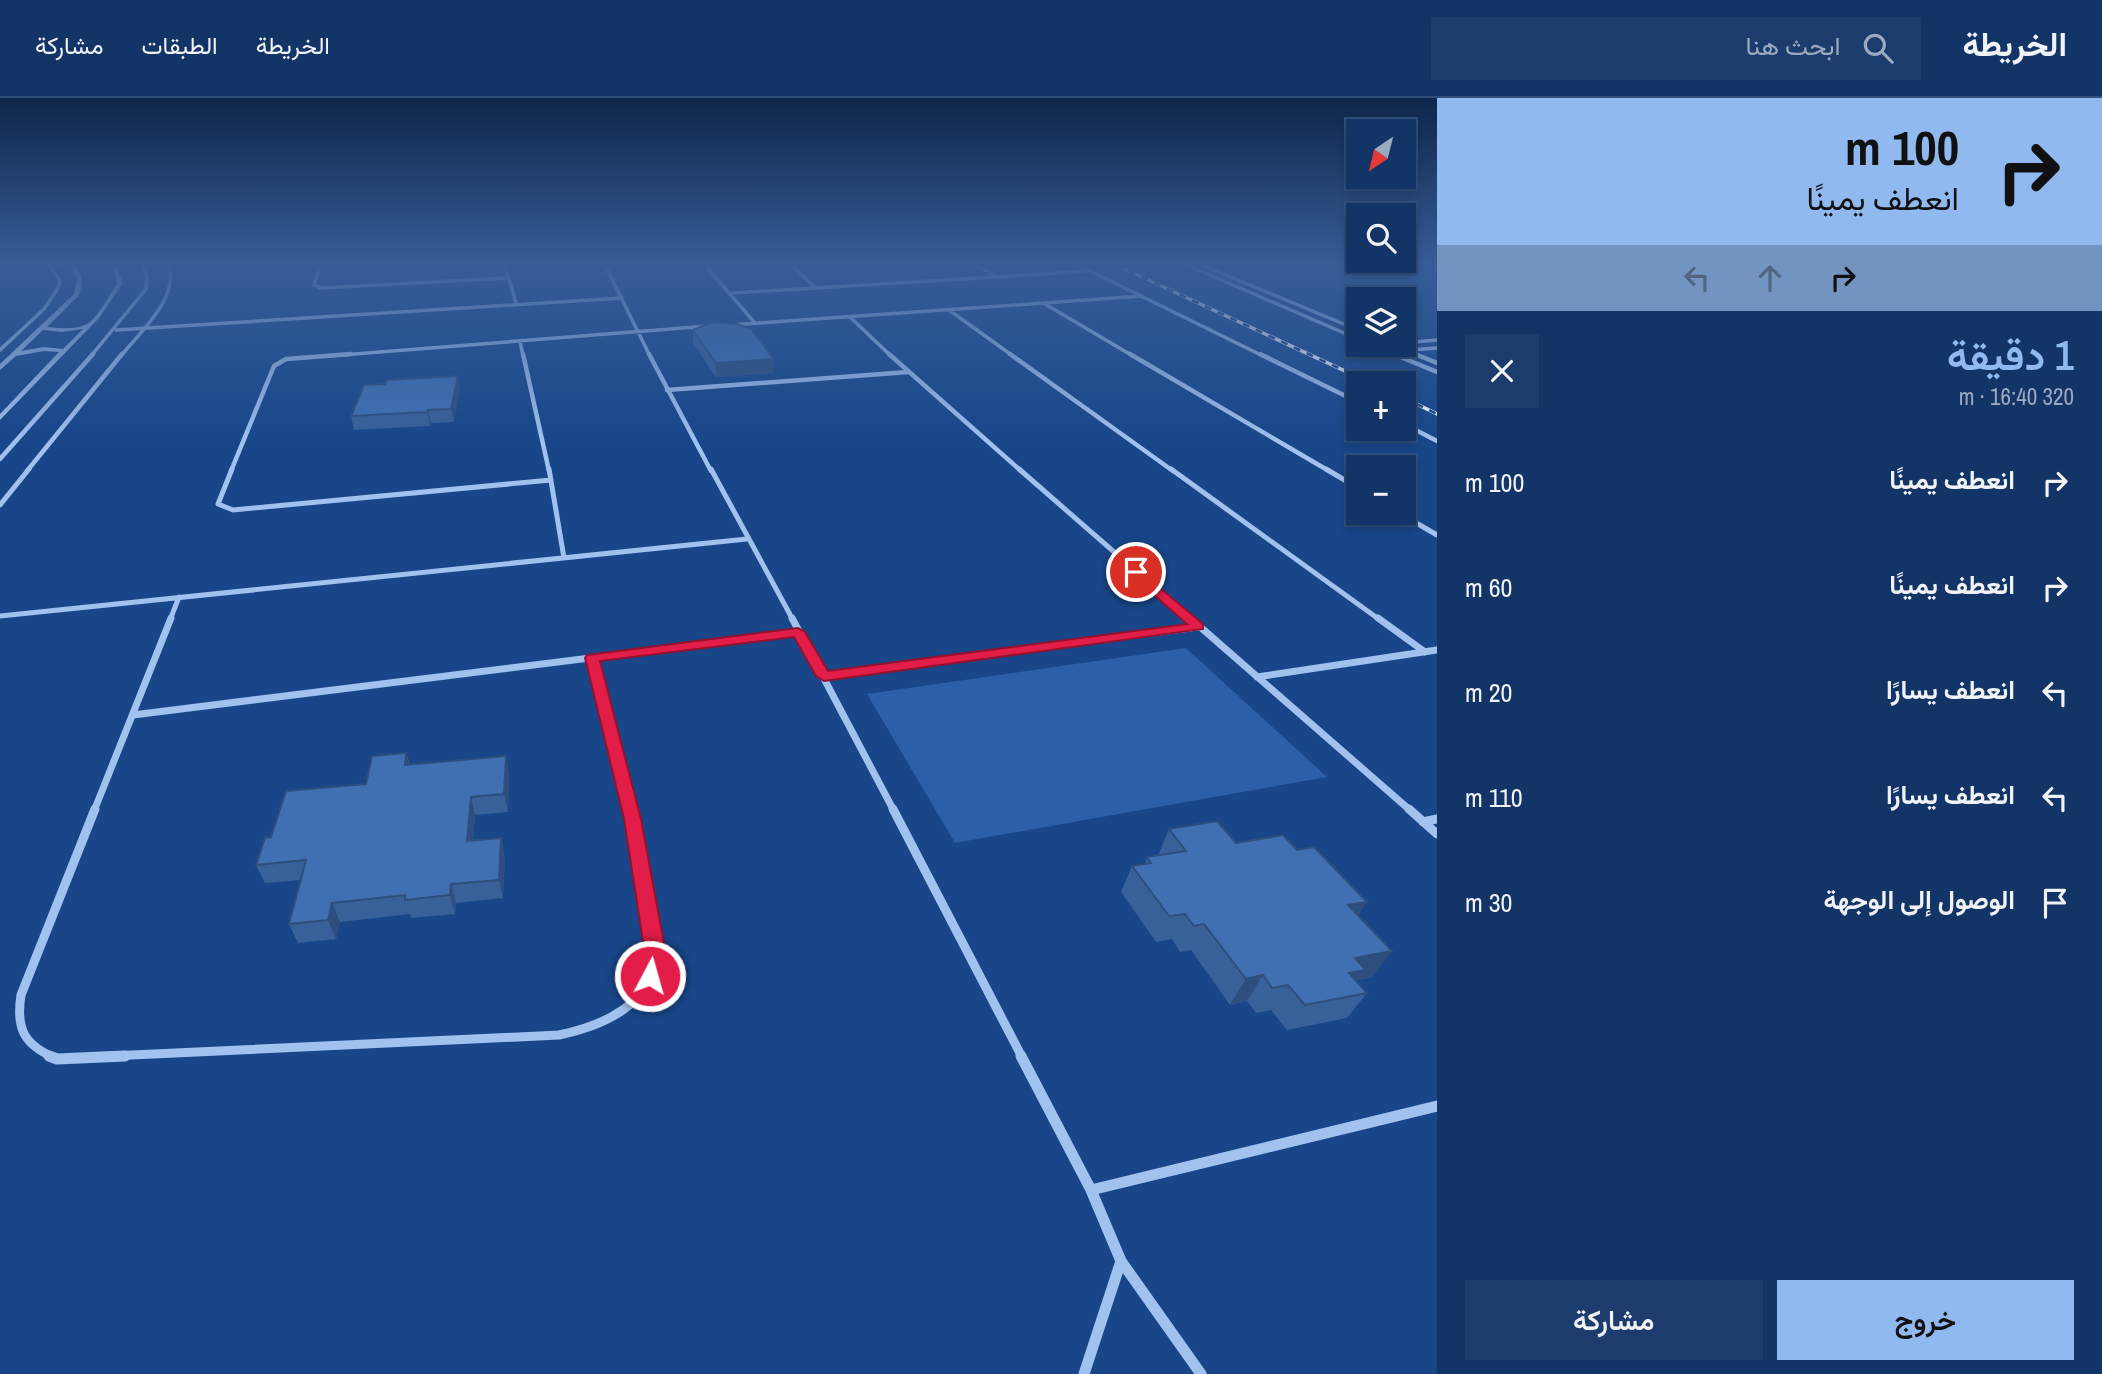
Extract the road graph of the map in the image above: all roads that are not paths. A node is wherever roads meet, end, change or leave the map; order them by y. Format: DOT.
graph roads {
  1 [pos="26,325"];
  2 [pos="47,325"];
  3 [pos="89,325"];
  4 [pos="120,325"];
  5 [pos="145,325"];
  6 [pos="195,325"];
  7 [pos="636,325"];
  8 [pos="729,325"];
  9 [pos="735,325"];
  10 [pos="858,325"];
  11 [pos="969,325"];
  12 [pos="1081,325"];
  13 [pos="1200,325"];
  14 [pos="1325,325"];
  15 [pos="716,326"];
  16 [pos="44,328"];
  17 [pos="143,328"];
  18 [pos="116,330"];
  19 [pos="639,331"];
  20 [pos="1346,334"];
  21 [pos="1437,340"];
  22 [pos="520,341"];
  23 [pos="1416,342"];
  24 [pos="1437,348"];
  25 [pos="1416,349"];
  26 [pos="0,350"];
  27 [pos="63,351"];
  28 [pos="15,354"];
  29 [pos="1418,355"];
  30 [pos="1400,357"];
  31 [pos="1437,363"];
  32 [pos="0,368"];
  33 [pos="908,372"];
  34 [pos="1437,372"];
  35 [pos="667,390"];
  36 [pos="1346,396"];
  37 [pos="0,418"];
  38 [pos="1416,430"];
  39 [pos="1437,441"];
  40 [pos="0,460"];
  41 [pos="551,480"];
  42 [pos="1346,481"];
  43 [pos="0,505"];
  44 [pos="1416,523"];
  45 [pos="1437,535"];
  46 [pos="747,539"];
  47 [pos="564,558"];
  48 [pos="179,597"];
  49 [pos="0,616"];
  50 [pos="1198,626"];
  51 [pos="798,632"];
  52 [pos="1437,650"];
  53 [pos="1425,652"];
  54 [pos="592,658"];
  55 [pos="824,676"];
  56 [pos="1257,677"];
  57 [pos="132,715"];
  58 [pos="1437,819"];
  59 [pos="1423,822"];
  60 [pos="1437,834"];
  61 [pos="1437,1106"];
  62 [pos="1091,1190"];
  63 [pos="1121,1261"];
  64 [pos="1084,1374"];
  65 [pos="1200,1374"];
  1 -- 26 [label="street"];
  2 -- 16 [label="street"];
  3 -- 16 [label="street"];
  3 -- 27 [label="street"];
  4 -- 18 [label="street"];
  5 -- 17 [label="street"];
  6 -- 17 [label="street"];
  7 -- 19 [label="street"];
  8 -- 9 [label="street"];
  10 -- 33 [label="street"];
  11 -- 53 [label="street"];
  12 -- 42 [label="street"];
  13 -- 36 [label="street"];
  14 -- 20 [label="street"];
  15 -- 19 [label="street"];
  16 -- 28 [label="street"];
  17 -- 18 [label="street"];
  17 -- 43 [label="street"];
  18 -- 40 [label="street"];
  19 -- 22 [label="street"];
  19 -- 35 [label="street"];
  21 -- 23 [label="street"];
  22 -- 41 [label="street"];
  22 -- 41 [label="street"];
  24 -- 25 [label="street"];
  27 -- 28 [label="street"];
  27 -- 37 [label="street"];
  28 -- 32 [label="street"];
  29 -- 31 [label="street"];
  30 -- 34 [label="street"];
  33 -- 35 [label="street"];
  33 -- 50 [label="street"];
  35 -- 46 [label="street"];
  38 -- 39 [label="street"];
  41 -- 47 [label="street"];
  44 -- 45 [label="street"];
  46 -- 47 [label="street"];
  46 -- 51 [label="street"];
  47 -- 48 [label="street"];
  48 -- 49 [label="street"];
  48 -- 57 [label="street"];
  50 -- 55 [label="street"];
  50 -- 56 [label="street"];
  51 -- 54 [label="street"];
  51 -- 55 [label="street"];
  52 -- 53 [label="street"];
  53 -- 56 [label="street"];
  54 -- 57 [label="street"];
  54 -- 57 [label="street"];
  55 -- 62 [label="street"];
  56 -- 59 [label="street"];
  58 -- 59 [label="street"];
  59 -- 60 [label="street"];
  61 -- 62 [label="street"];
  62 -- 63 [label="street"];
  63 -- 64 [label="street"];
  63 -- 65 [label="street"];
}
